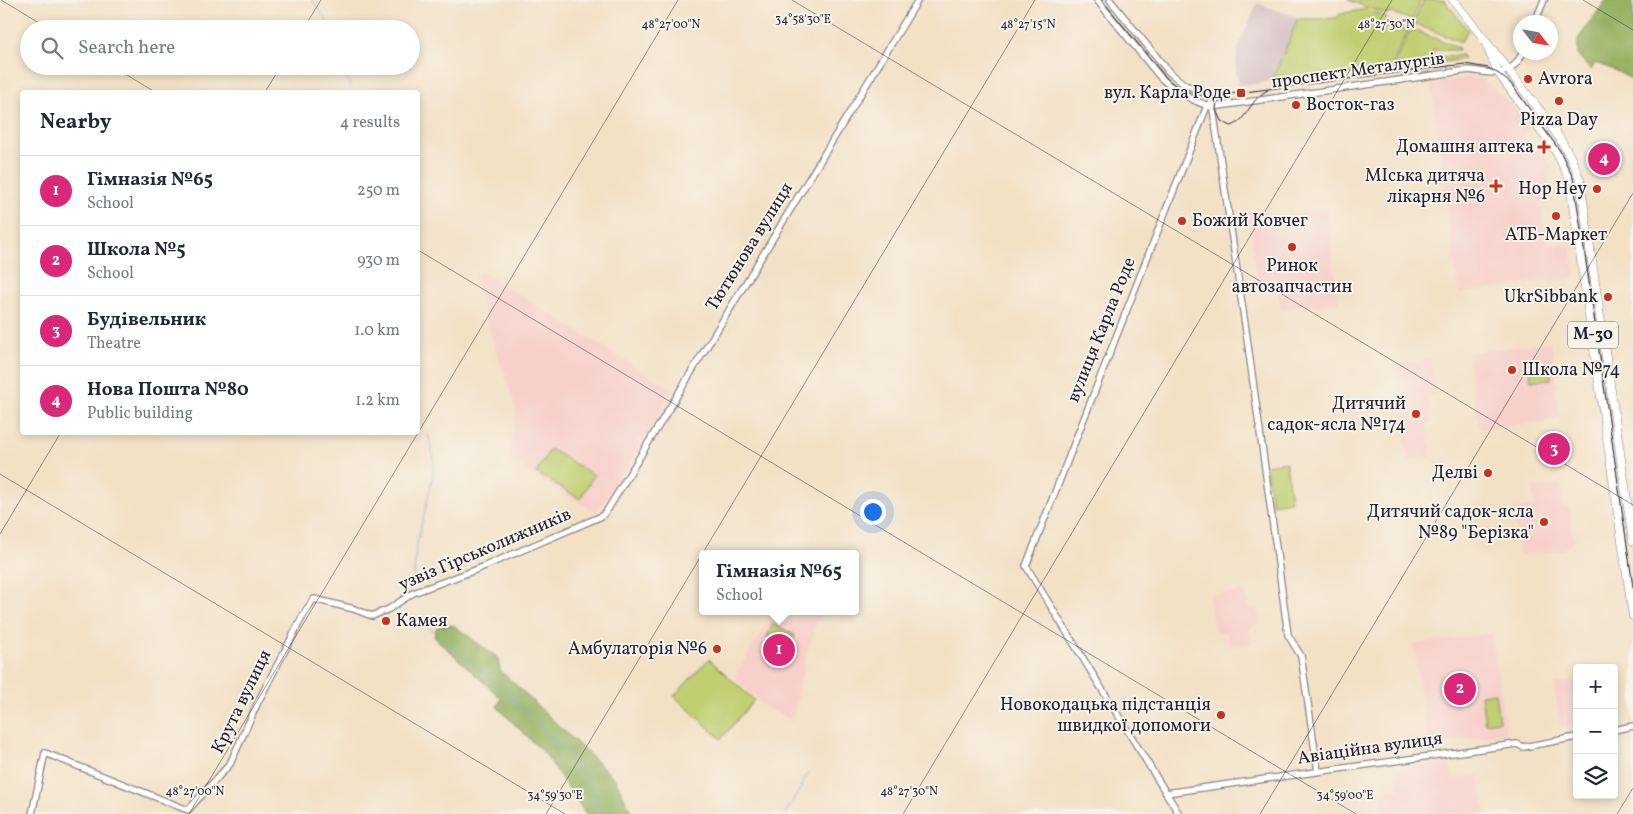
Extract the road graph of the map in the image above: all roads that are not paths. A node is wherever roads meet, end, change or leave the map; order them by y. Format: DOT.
graph roads {
  1 [pos="918,0"];
  2 [pos="1096,0"];
  3 [pos="1110,0"];
  4 [pos="1453,0"];
  5 [pos="1544,0"];
  6 [pos="1538,15"];
  7 [pos="1484,40"];
  8 [pos="1519,60"];
  9 [pos="1508,70"];
  10 [pos="1499,74"];
  11 [pos="1210,107"];
  12 [pos="608,510"];
  13 [pos="1633,541"];
  14 [pos="314,600"];
  15 [pos="1633,616"];
  16 [pos="1633,726"];
  17 [pos="1618,729"];
  18 [pos="1573,738"];
  19 [pos="1318,771"];
  20 [pos="1166,793"];
  21 [pos="32,814"];
  22 [pos="1179,814"];
  1 -- 12 [label="street, Тютюнова вулиця"];
  2 -- 11 [label="street"];
  3 -- 11 [label="street"];
  4 -- 7 [label="highway, М-30"];
  5 -- 6 [label="street"];
  7 -- 9 [label="highway, М-30"];
  7 -- 10 [label="highway, М-30"];
  8 -- 9 [label="street"];
  9 -- 10 [label="street"];
  9 -- 13 [label="highway, М-30"];
  10 -- 11 [label="street, проспект Металургів"];
  10 -- 15 [label="highway, М-30"];
  11 -- 19 [label="street"];
  11 -- 20 [label="street, вулиця Карла Роде"];
  12 -- 14 [label="street, узвіз Гірськолижників"];
  14 -- 21 [label="street, Крута вулиця"];
  16 -- 17 [label="street"];
  18 -- 19 [label="street, Авіаційна вулиця"];
  19 -- 20 [label="street, Авіаційна вулиця"];
  20 -- 22 [label="street"];
}
